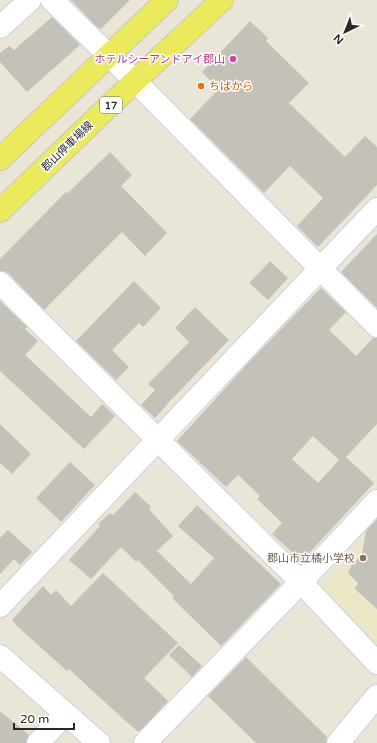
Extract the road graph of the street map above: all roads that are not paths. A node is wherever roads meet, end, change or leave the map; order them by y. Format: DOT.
graph roads {
  1 [pos="30,0"];
  2 [pos="52,0"];
  3 [pos="167,0"];
  4 [pos="222,0"];
  5 [pos="0,27"];
  6 [pos="108,55"];
  7 [pos="135,81"];
  8 [pos="0,158"];
  9 [pos="377,209"];
  10 [pos="0,211"];
  11 [pos="320,269"];
  12 [pos="0,283"];
  13 [pos="377,326"];
  14 [pos="158,440"];
  15 [pos="377,502"];
  16 [pos="301,582"];
  17 [pos="0,606"];
  18 [pos="0,656"];
  19 [pos="377,663"];
  20 [pos="377,696"];
  21 [pos="65,714"];
  22 [pos="38,743"];
  23 [pos="99,743"];
  24 [pos="146,743"];
  25 [pos="338,743"];
  1 -- 5 [label="street"];
  2 -- 6 [label="street"];
  3 -- 6 [label="main road"];
  4 -- 7 [label="main road, 郡山停車場線 / 17"];
  6 -- 7 [label="street"];
  6 -- 8 [label="main road"];
  7 -- 10 [label="main road, 郡山停車場線 / 17"];
  7 -- 11 [label="street"];
  9 -- 11 [label="street"];
  11 -- 13 [label="street"];
  11 -- 14 [label="street"];
  12 -- 14 [label="street"];
  14 -- 16 [label="street"];
  14 -- 17 [label="street"];
  15 -- 16 [label="street"];
  16 -- 19 [label="street"];
  16 -- 24 [label="street"];
  18 -- 21 [label="street"];
  20 -- 25 [label="street"];
  21 -- 22 [label="street"];
  21 -- 23 [label="street"];
}
